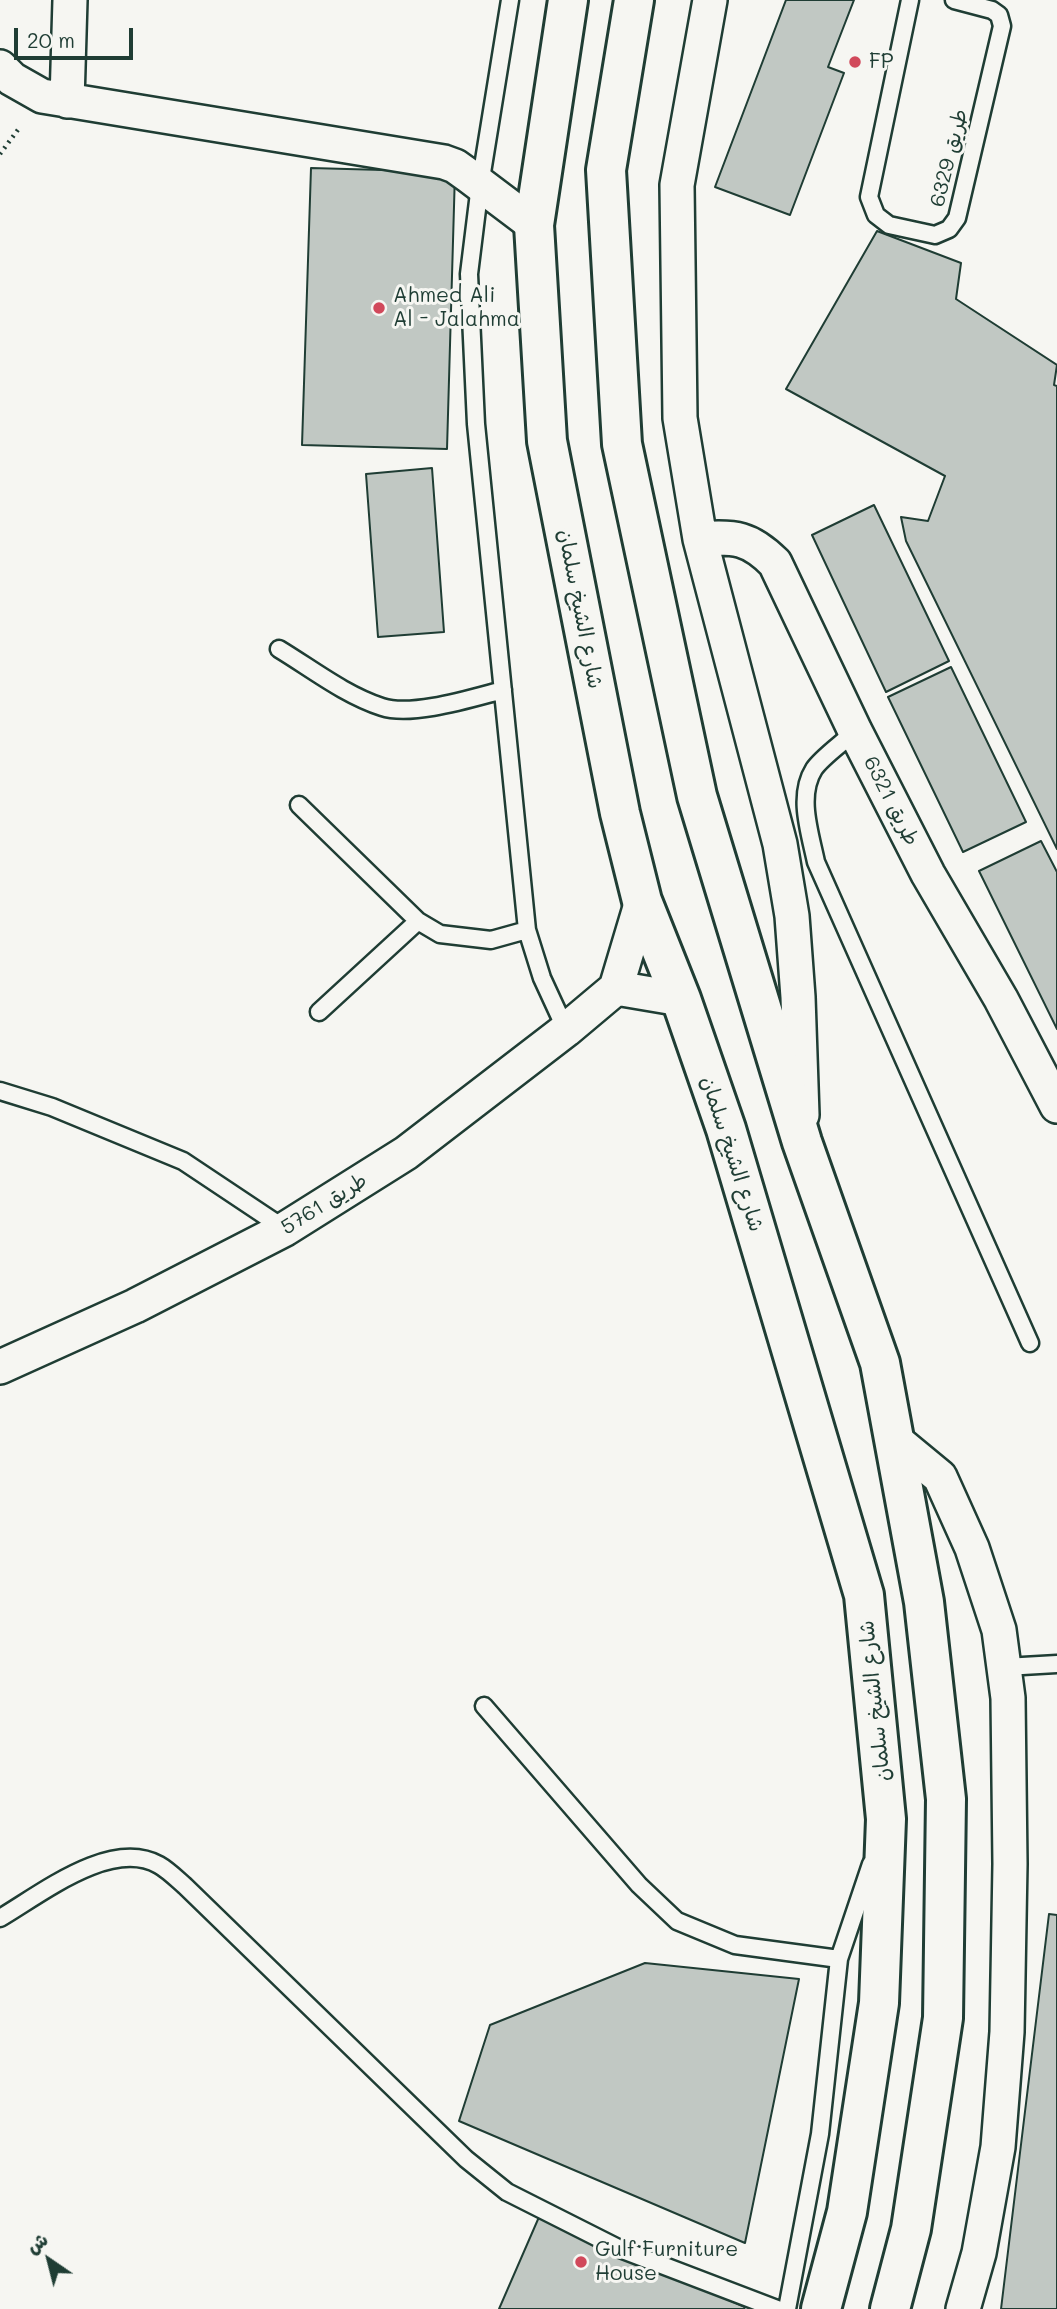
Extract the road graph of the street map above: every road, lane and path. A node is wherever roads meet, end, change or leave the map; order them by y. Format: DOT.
graph roads {
  1 [pos="70,0"];
  2 [pos="510,0"];
  3 [pos="568,0"];
  4 [pos="634,0"];
  5 [pos="710,0"];
  6 [pos="910,0"];
  7 [pos="954,0"];
  8 [pos="0,67"];
  9 [pos="67,101"];
  10 [pos="480,185"];
  11 [pos="534,225"];
  12 [pos="700,540"];
  13 [pos="279,649"];
  14 [pos="503,690"];
  15 [pos="856,731"];
  16 [pos="299,805"];
  17 [pos="642,901"];
  18 [pos="418,920"];
  19 [pos="527,930"];
  20 [pos="616,988"];
  21 [pos="681,999"];
  22 [pos="318,1012"];
  23 [pos="566,1030"];
  24 [pos="0,1091"];
  25 [pos="1057,1106"];
  26 [pos="802,1142"];
  27 [pos="285,1229"];
  28 [pos="1030,1343"];
  29 [pos="0,1367"];
  30 [pos="894,1439"];
  31 [pos="1057,1664"];
  32 [pos="1005,1667"];
  33 [pos="484,1706"];
  34 [pos="886,1819"];
  35 [pos="0,1918"];
  36 [pos="839,1959"];
  37 [pos="777,2309"];
  38 [pos="787,2309"];
  39 [pos="821,2309"];
  40 [pos="890,2309"];
  41 [pos="963,2309"];
  1 -- 9 [label="street"];
  2 -- 10 [label="lane"];
  3 -- 11 [label="main road, شارع الشيخ سلمان"];
  4 -- 26 [label="main road"];
  5 -- 12 [label="street"];
  6 -- 7 [label="lane, طريق 6329"];
  8 -- 9 [label="street"];
  9 -- 10 [label="street"];
  10 -- 11 [label="street"];
  10 -- 14 [label="lane"];
  11 -- 17 [label="main road, شارع الشيخ سلمان"];
  12 -- 15 [label="street, طريق 6321"];
  12 -- 26 [label="street"];
  13 -- 14 [label="lane"];
  14 -- 19 [label="lane"];
  15 -- 25 [label="street, طريق 6321"];
  15 -- 28 [label="lane"];
  16 -- 18 [label="lane"];
  17 -- 20 [label="street"];
  17 -- 21 [label="main road, شارع الشيخ سلمان"];
  18 -- 19 [label="lane"];
  18 -- 22 [label="lane"];
  19 -- 23 [label="lane"];
  20 -- 21 [label="street"];
  20 -- 23 [label="street, طريق 5761"];
  21 -- 34 [label="main road, شارع الشيخ سلمان"];
  23 -- 27 [label="street, طريق 5761"];
  24 -- 27 [label="lane"];
  26 -- 30 [label="main road"];
  27 -- 29 [label="street, طريق 5761"];
  30 -- 32 [label="street"];
  30 -- 40 [label="main road"];
  31 -- 32 [label="lane"];
  32 -- 41 [label="street"];
  33 -- 36 [label="lane"];
  34 -- 36 [label="lane"];
  34 -- 39 [label="main road, شارع الشيخ سلمان"];
  35 -- 37 [label="lane"];
  36 -- 38 [label="lane"];
}
